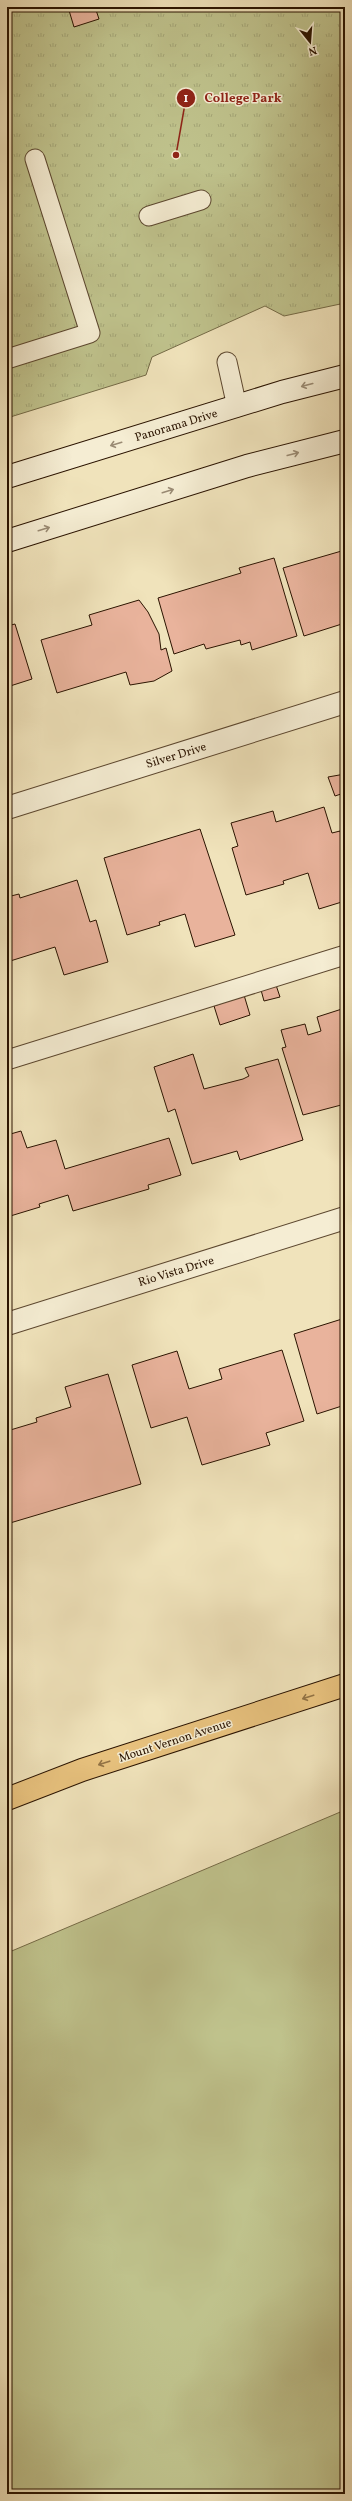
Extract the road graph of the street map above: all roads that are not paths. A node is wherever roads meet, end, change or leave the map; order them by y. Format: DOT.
graph roads {
  1 [pos="36,159"];
  2 [pos="201,200"];
  3 [pos="149,216"];
  4 [pos="7,358"];
  5 [pos="227,362"];
  6 [pos="345,376"];
  7 [pos="236,407"];
  8 [pos="345,441"];
  9 [pos="7,477"];
  10 [pos="7,541"];
  11 [pos="345,702"];
  12 [pos="7,808"];
  13 [pos="345,955"];
  14 [pos="7,1060"];
  15 [pos="345,1218"];
  16 [pos="7,1324"];
  17 [pos="345,1685"];
  18 [pos="7,1799"];
  1 -- 4 [label="lane"];
  2 -- 3 [label="lane"];
  5 -- 7 [label="lane"];
  6 -- 7 [label="main road, Panorama Drive, one-way"];
  7 -- 9 [label="main road, Panorama Drive, one-way"];
  10 -- 8 [label="main road, one-way"];
  11 -- 12 [label="main road, Silver Drive"];
  13 -- 14 [label="lane"];
  15 -- 16 [label="main road, Rio Vista Drive"];
  17 -- 18 [label="highway, Mount Vernon Avenue, one-way"];
}
